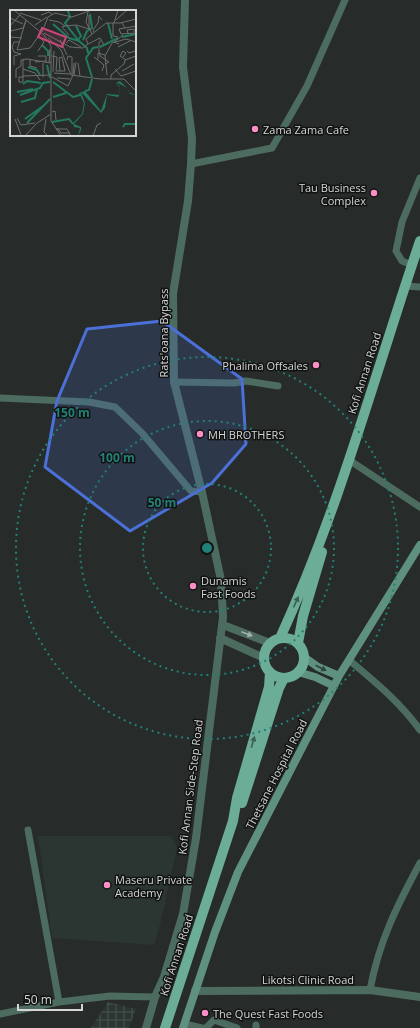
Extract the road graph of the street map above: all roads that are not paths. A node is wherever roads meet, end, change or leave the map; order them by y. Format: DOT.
graph roads {
  1 [pos="185,0"];
  2 [pos="346,0"];
  3 [pos="191,164"];
  4 [pos="420,178"];
  5 [pos="420,241"];
  6 [pos="412,265"];
  7 [pos="406,286"];
  8 [pos="420,287"];
  9 [pos="174,382"];
  10 [pos="278,386"];
  11 [pos="0,398"];
  12 [pos="349,460"];
  13 [pos="202,492"];
  14 [pos="420,507"];
  15 [pos="331,513"];
  16 [pos="420,545"];
  17 [pos="417,555"];
  18 [pos="223,625"];
  19 [pos="220,638"];
  20 [pos="280,638"];
  21 [pos="270,643"];
  22 [pos="298,643"];
  23 [pos="264,658"];
  24 [pos="304,658"];
  25 [pos="348,660"];
  26 [pos="270,672"];
  27 [pos="298,672"];
  28 [pos="339,676"];
  29 [pos="284,678"];
  30 [pos="334,686"];
  31 [pos="420,730"];
  32 [pos="233,821"];
  33 [pos="28,830"];
  34 [pos="420,863"];
  35 [pos="370,990"];
  36 [pos="195,991"];
  37 [pos="155,997"];
  38 [pos="420,997"];
  39 [pos="59,1002"];
  40 [pos="0,1014"];
  41 [pos="184,1026"];
  42 [pos="146,1028"];
  43 [pos="164,1028"];
  44 [pos="202,1028"];
  45 [pos="206,1028"];
  46 [pos="237,1028"];
  1 -- 3 [label="street, Rats'oana Bypass"];
  2 -- 3 [label="street"];
  3 -- 9 [label="street, Rats'oana Bypass"];
  4 -- 6 [label="street"];
  5 -- 6 [label="main road, Kofi Annan Road"];
  6 -- 7 [label="main road, Kofi Annan Road"];
  7 -- 8 [label="street"];
  7 -- 12 [label="main road, Kofi Annan Road"];
  9 -- 10 [label="street"];
  9 -- 13 [label="street, Rats'oana Bypass"];
  11 -- 13 [label="street"];
  12 -- 14 [label="street"];
  12 -- 15 [label="main road, Kofi Annan Road"];
  13 -- 18 [label="street, Rats'oana Bypass"];
  20 -- 15 [label="main road, Kofi Annan Road, one-way"];
  15 -- 22 [label="main road, Kofi Annan Road"];
  16 -- 17 [label="main road, Thetsane Hospital Road"];
  17 -- 25 [label="main road, Thetsane Hospital Road"];
  18 -- 19 [label="street, Rats'oana Bypass"];
  18 -- 21 [label="street, one-way"];
  19 -- 23 [label="street"];
  19 -- 37 [label="street, Kofi Annan Side-Step Road"];
  20 -- 21 [label="main road"];
  20 -- 22 [label="main road"];
  21 -- 23 [label="main road"];
  22 -- 24 [label="main road"];
  23 -- 26 [label="main road"];
  24 -- 27 [label="main road"];
  24 -- 28 [label="main road, one-way"];
  25 -- 28 [label="main road, Thetsane Hospital Road"];
  25 -- 31 [label="street"];
  26 -- 29 [label="main road"];
  32 -- 26 [label="main road, Kofi Annan Road, one-way"];
  27 -- 29 [label="main road"];
  27 -- 30 [label="main road"];
  28 -- 30 [label="main road, Thetsane Hospital Road"];
  29 -- 32 [label="main road, Kofi Annan Road"];
  30 -- 36 [label="main road, Thetsane Hospital Road"];
  32 -- 43 [label="main road, Kofi Annan Road"];
  33 -- 39 [label="street"];
  34 -- 35 [label="street"];
  35 -- 36 [label="street, Likotsi Clinic Road"];
  35 -- 38 [label="street, Likotsi Clinic Road"];
  36 -- 41 [label="main road, Thetsane Hospital Road"];
  37 -- 39 [label="street"];
  37 -- 42 [label="street, Kofi Annan Side-Step Road"];
  39 -- 40 [label="street"];
  41 -- 44 [label="street"];
  45 -- 46 [label="street"];
}
